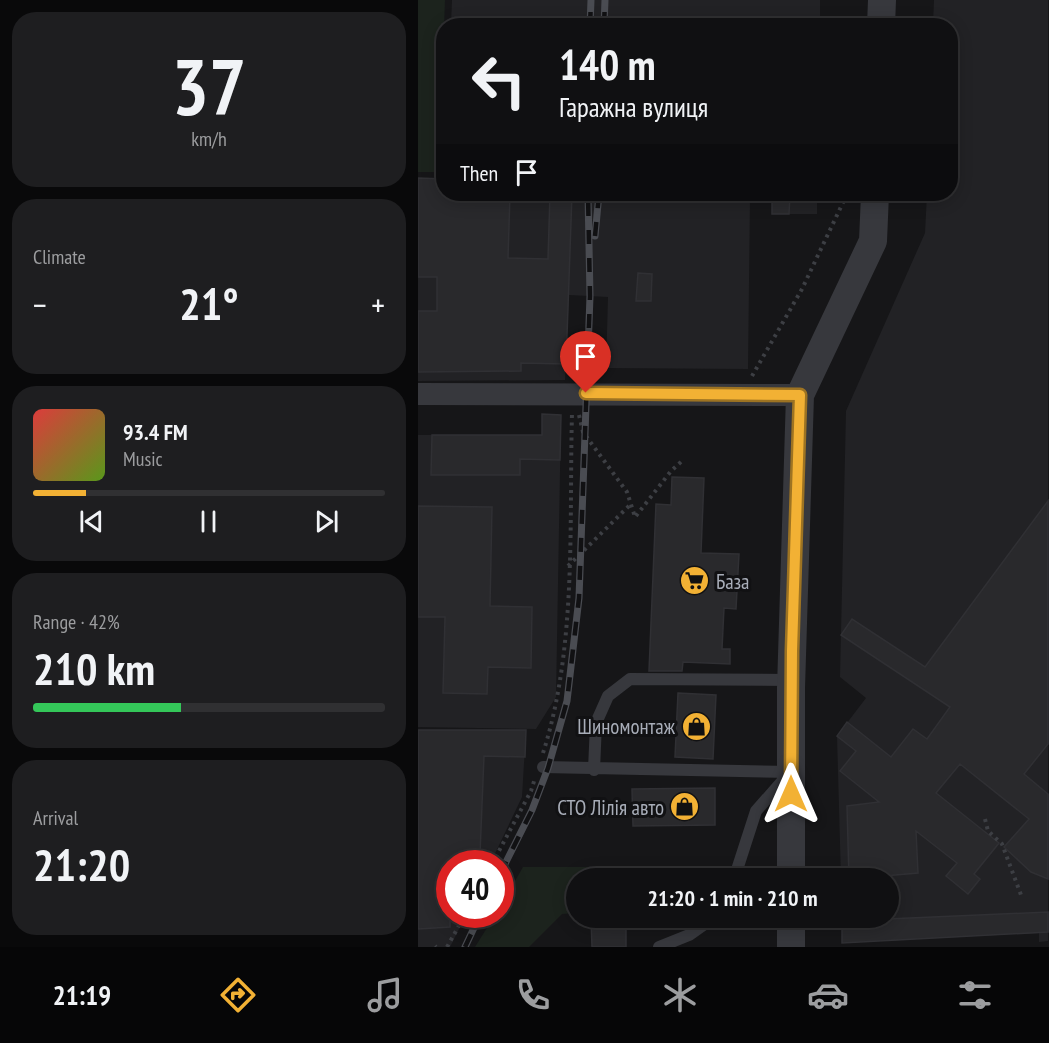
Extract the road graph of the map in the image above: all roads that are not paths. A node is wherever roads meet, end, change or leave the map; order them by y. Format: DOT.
graph roads {
  1 [pos="882,0"];
  2 [pos="881,18"];
  3 [pos="875,201"];
  4 [pos="418,394"];
  5 [pos="800,395"];
  6 [pos="791,680"];
  7 [pos="540,767"];
  8 [pos="594,770"];
  9 [pos="791,772"];
  10 [pos="738,868"];
  11 [pos="791,868"];
  12 [pos="699,928"];
  13 [pos="791,928"];
  14 [pos="659,947"];
  15 [pos="791,947"];
  1 -- 2 [label="street"];
  3 -- 5 [label="street"];
  4 -- 5 [label="street"];
  5 -- 6 [label="street"];
  6 -- 8 [label="lane"];
  6 -- 9 [label="street"];
  7 -- 8 [label="lane"];
  8 -- 9 [label="lane"];
  9 -- 10 [label="lane"];
  9 -- 11 [label="street"];
  12 -- 14 [label="lane"];
  13 -- 15 [label="street"];
}
